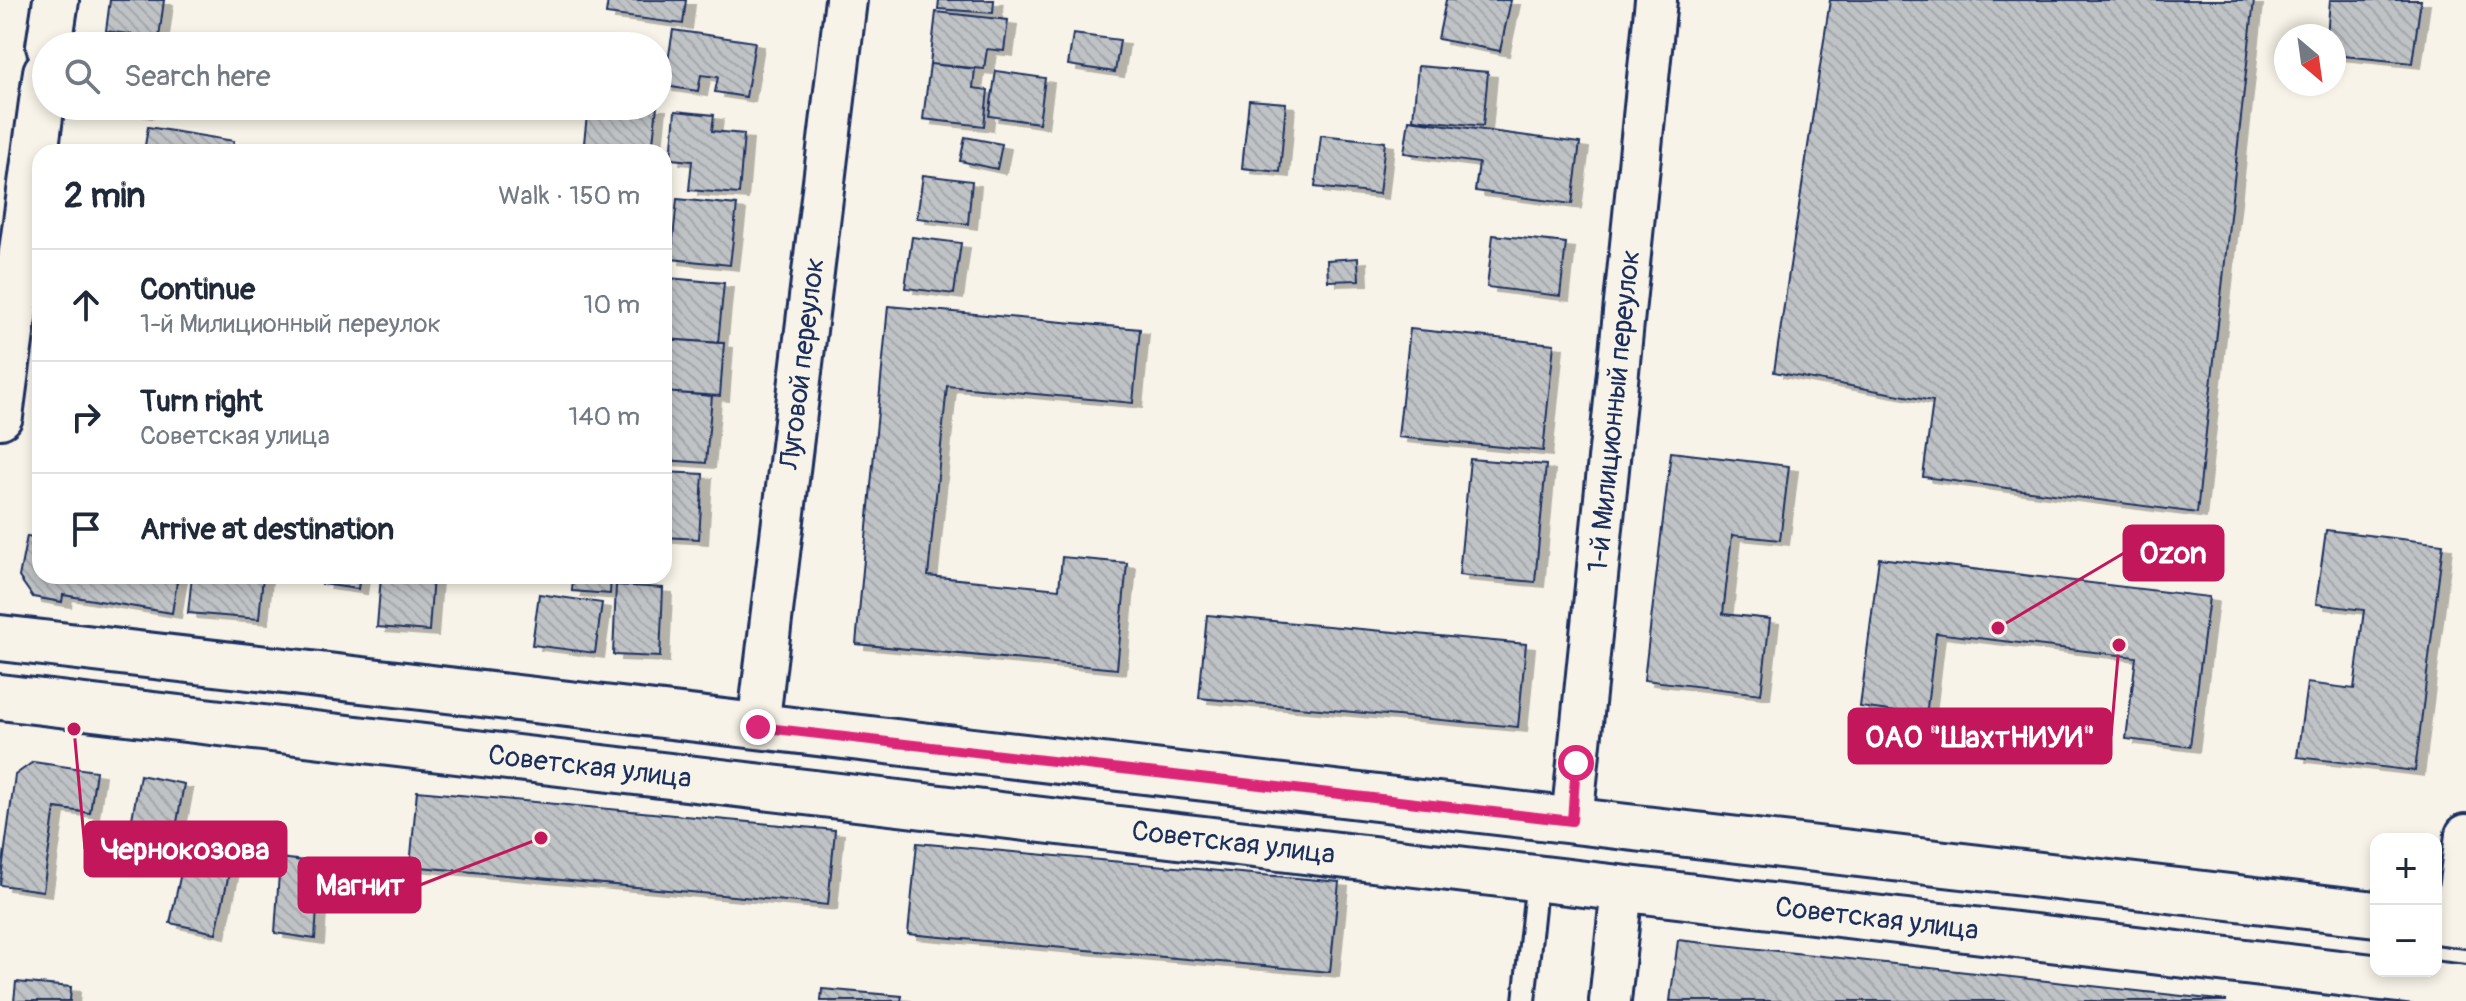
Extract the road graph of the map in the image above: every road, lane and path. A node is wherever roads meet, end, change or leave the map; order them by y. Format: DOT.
graph roads {
  1 [pos="56,0"];
  2 [pos="846,0"];
  3 [pos="1656,0"];
  4 [pos="51,32"];
  5 [pos="40,120"];
  6 [pos="36,144"];
  7 [pos="32,177"];
  8 [pos="0,416"];
  9 [pos="0,638"];
  10 [pos="0,697"];
  11 [pos="758,727"];
  12 [pos="1572,821"];
  13 [pos="2466,835"];
  14 [pos="1537,879"];
  15 [pos="1622,888"];
  16 [pos="2370,913"];
  17 [pos="2452,923"];
  18 [pos="2466,988"];
  19 [pos="2422,992"];
  20 [pos="1524,1001"];
  21 [pos="1610,1001"];
  1 -- 4 [label="main road"];
  2 -- 11 [label="street, Луговой переулок"];
  3 -- 12 [label="street, 1-й Милиционный переулок"];
  5 -- 6 [label="main road"];
  7 -- 8 [label="main road"];
  9 -- 11 [label="main road, Советская улица"];
  10 -- 14 [label="main road, Советская улица"];
  11 -- 12 [label="main road, Советская улица"];
  12 -- 16 [label="main road, Советская улица"];
  13 -- 17 [label="street"];
  14 -- 15 [label="main road, Советская улица"];
  14 -- 20 [label="lane"];
  15 -- 19 [label="main road, Советская улица"];
  15 -- 21 [label="street"];
  18 -- 19 [label="main road, Советская улица"];
}
